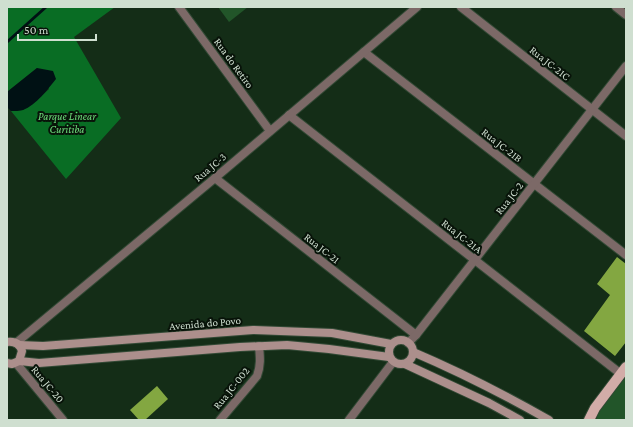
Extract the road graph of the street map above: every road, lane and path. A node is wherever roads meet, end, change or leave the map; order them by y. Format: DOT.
graph roads {
  1 [pos="180,7"];
  2 [pos="417,7"];
  3 [pos="461,7"];
  4 [pos="616,7"];
  5 [pos="626,15"];
  6 [pos="364,52"];
  7 [pos="626,66"];
  8 [pos="592,109"];
  9 [pos="290,115"];
  10 [pos="270,131"];
  11 [pos="626,136"];
  12 [pos="215,178"];
  13 [pos="534,184"];
  14 [pos="626,256"];
  15 [pos="475,260"];
  16 [pos="416,335"];
  17 [pos="7,342"];
  18 [pos="408,343"];
  19 [pos="17,344"];
  20 [pos="391,344"];
  21 [pos="259,346"];
  22 [pos="413,352"];
  23 [pos="391,360"];
  24 [pos="17,362"];
  25 [pos="7,363"];
  26 [pos="405,364"];
  27 [pos="624,371"];
  28 [pos="63,420"];
  29 [pos="220,420"];
  30 [pos="350,420"];
  31 [pos="520,420"];
  32 [pos="549,420"];
  33 [pos="588,420"];
  1 -- 10 [label="street, Rua do Retiro"];
  2 -- 6 [label="street, Rua JC-3"];
  3 -- 8 [label="street, Rua JC-21C"];
  4 -- 5 [label="street"];
  6 -- 9 [label="street, Rua JC-3"];
  6 -- 13 [label="street, Rua JC-21B"];
  7 -- 8 [label="street, Rua JC-2"];
  8 -- 11 [label="street, Rua JC-21C"];
  8 -- 13 [label="street, Rua JC-2"];
  9 -- 10 [label="street, Rua JC-3"];
  9 -- 15 [label="street, Rua JC-21A"];
  10 -- 12 [label="street, Rua JC-3"];
  12 -- 16 [label="street, Rua JC-21"];
  12 -- 19 [label="street, Rua JC-3"];
  13 -- 14 [label="street, Rua JC-21B"];
  13 -- 15 [label="street, Rua JC-2"];
  15 -- 16 [label="street, Rua JC-2"];
  15 -- 27 [label="street, Rua JC-21A"];
  16 -- 18 [label="street, Rua JC-2"];
  17 -- 19 [label="main road, Avenida do Povo"];
  18 -- 20 [label="main road"];
  18 -- 22 [label="main road"];
  19 -- 20 [label="main road, Avenida do Povo"];
  19 -- 24 [label="main road"];
  20 -- 23 [label="main road"];
  21 -- 23 [label="main road"];
  21 -- 24 [label="main road"];
  21 -- 29 [label="street, Rua JC-002"];
  22 -- 26 [label="main road"];
  22 -- 32 [label="main road"];
  23 -- 26 [label="main road"];
  23 -- 30 [label="street"];
  24 -- 25 [label="main road"];
  24 -- 28 [label="street, Rua JC-20"];
  26 -- 31 [label="main road"];
  27 -- 33 [label="main road"];
}
